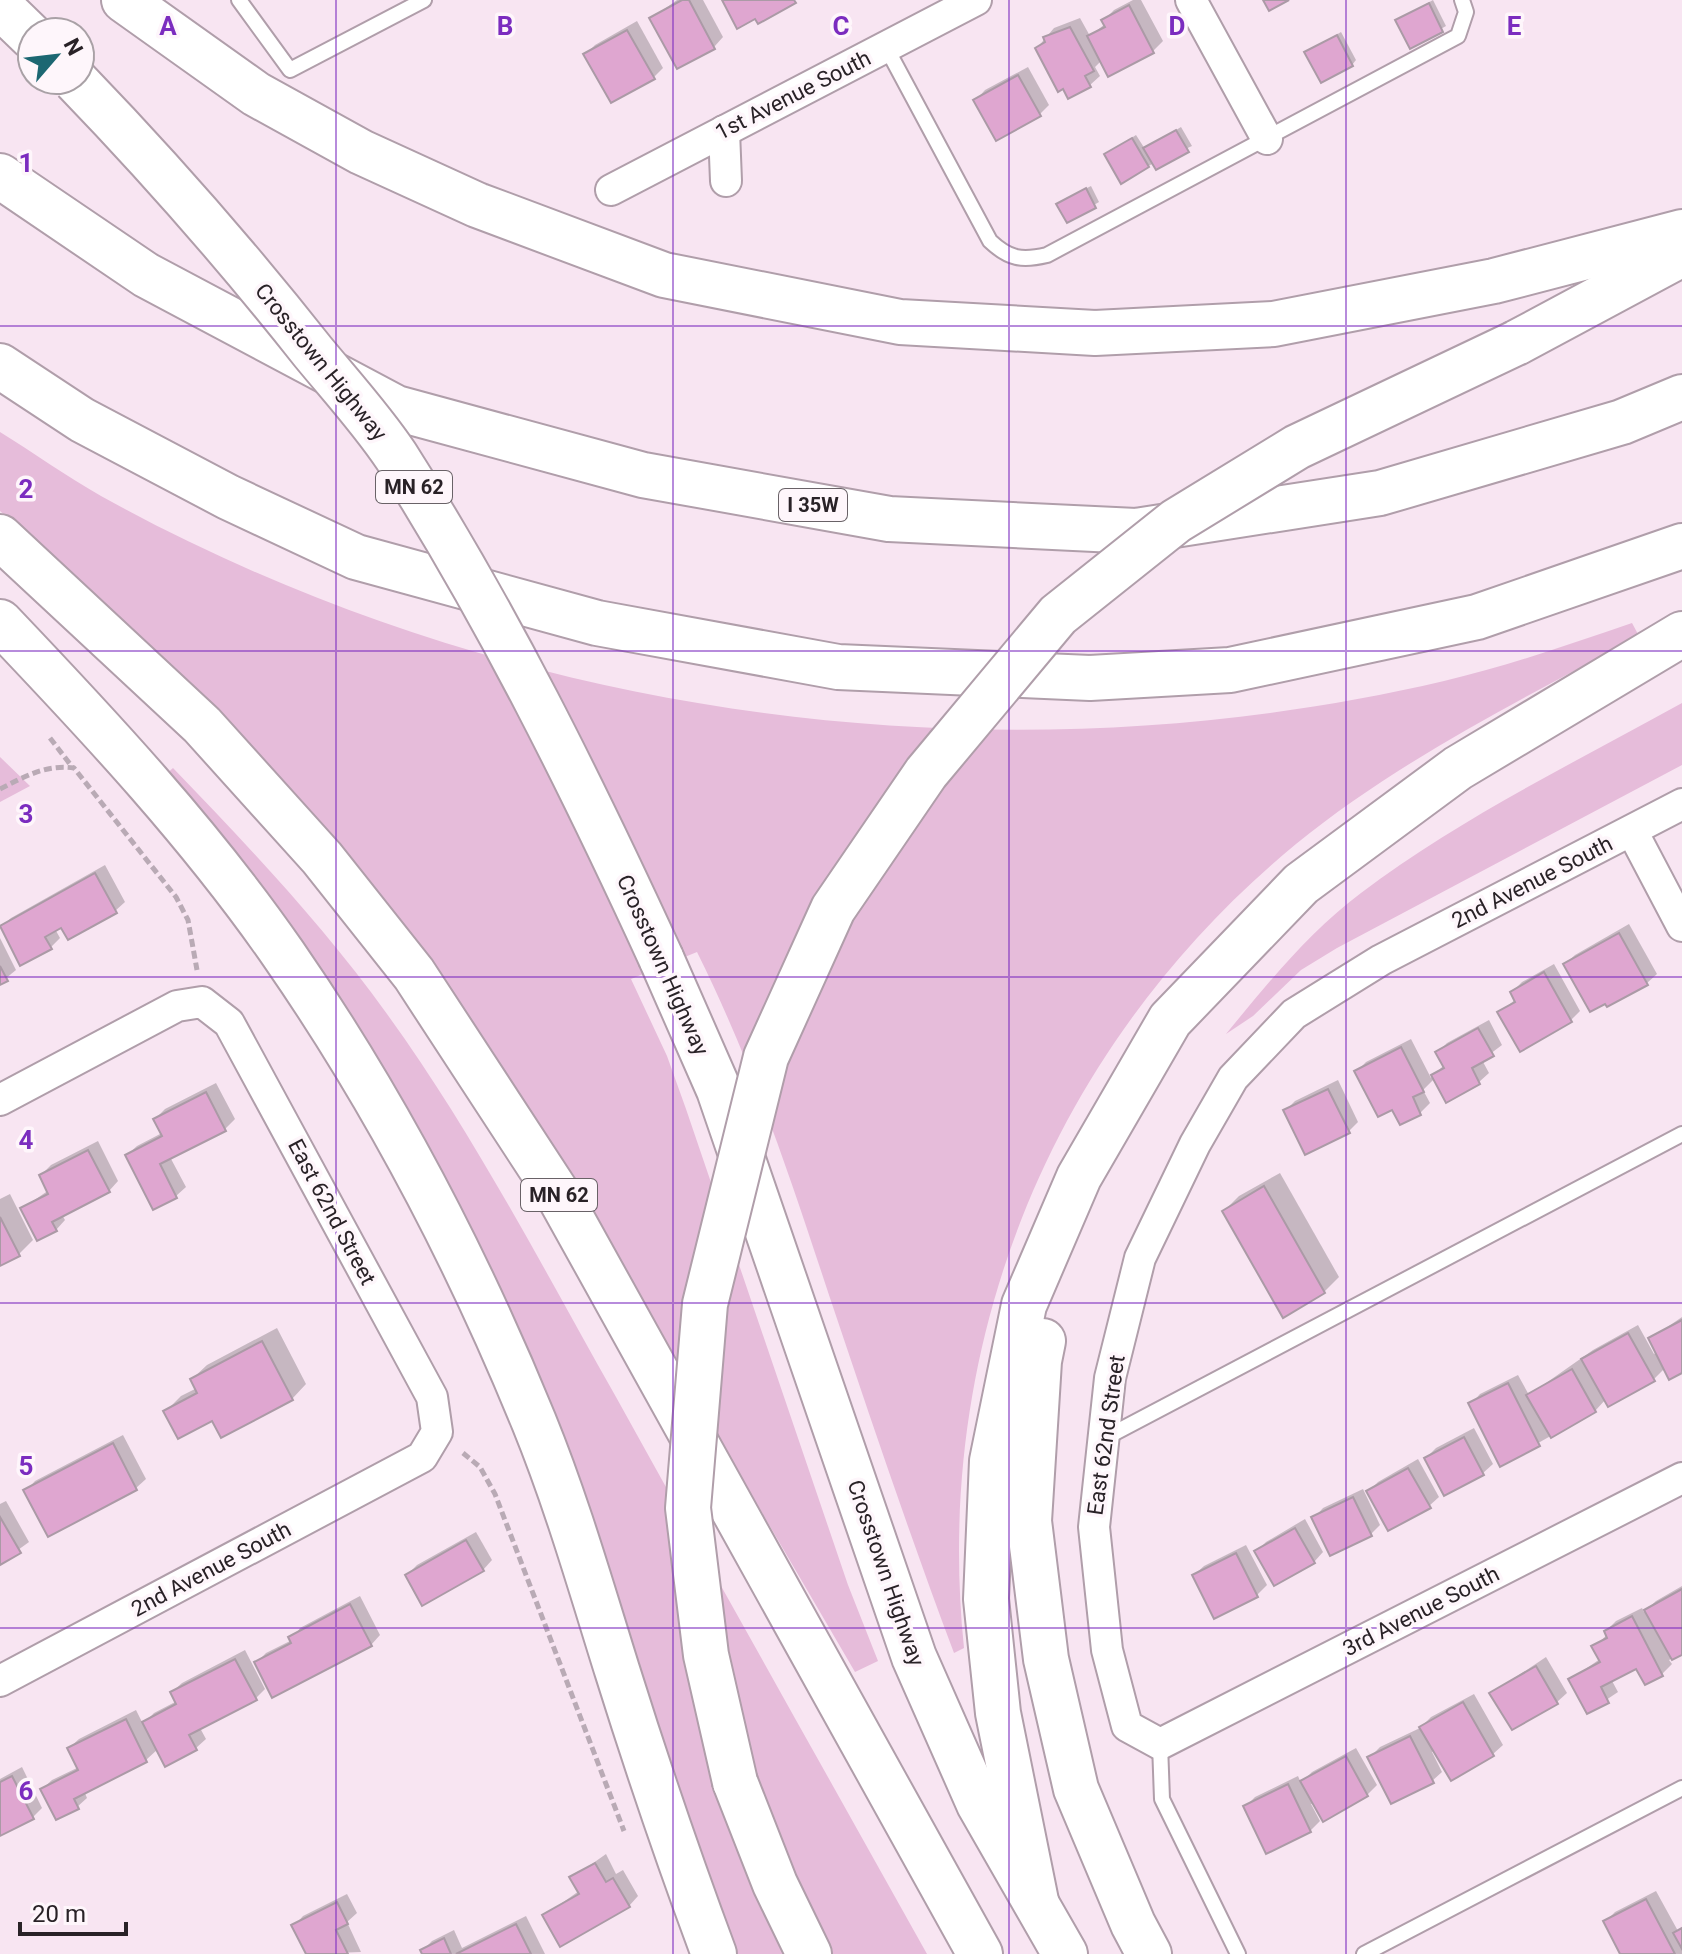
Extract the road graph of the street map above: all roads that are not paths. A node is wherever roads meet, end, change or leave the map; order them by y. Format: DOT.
graph roads {
  1 [pos="124,0"];
  2 [pos="239,0"];
  3 [pos="424,0"];
  4 [pos="976,0"];
  5 [pos="1191,0"];
  6 [pos="1462,0"];
  7 [pos="0,6"];
  8 [pos="16,22"];
  9 [pos="886,47"];
  10 [pos="90,96"];
  11 [pos="724,131"];
  12 [pos="1267,139"];
  13 [pos="0,176"];
  14 [pos="726,181"];
  15 [pos="611,190"];
  16 [pos="1682,232"];
  17 [pos="1682,254"];
  18 [pos="0,366"];
  19 [pos="1682,397"];
  20 [pos="0,537"];
  21 [pos="1682,546"];
  22 [pos="0,622"];
  23 [pos="1682,634"];
  24 [pos="1682,804"];
  25 [pos="1632,831"];
  26 [pos="1682,926"];
  27 [pos="1381,960"];
  28 [pos="0,1100"];
  29 [pos="1682,1134"];
  30 [pos="1079,1177"];
  31 [pos="1102,1440"];
  32 [pos="430,1444"];
  33 [pos="1682,1478"];
  34 [pos="0,1681"];
  35 [pos="1160,1744"];
  36 [pos="735,1782"];
  37 [pos="1682,1788"];
  38 [pos="1036,1901"];
  39 [pos="714,1954"];
  40 [pos="776,1954"];
  41 [pos="809,1954"];
  42 [pos="980,1954"];
  43 [pos="1065,1954"];
  44 [pos="1149,1954"];
  45 [pos="1238,1954"];
  46 [pos="1364,1954"];
  1 -- 16 [label="highway"];
  2 -- 3 [label="lane"];
  4 -- 9 [label="street, 1st Avenue South"];
  5 -- 12 [label="street"];
  6 -- 12 [label="lane"];
  7 -- 8 [label="highway"];
  9 -- 11 [label="street, 1st Avenue South"];
  9 -- 12 [label="lane"];
  10 -- 38 [label="highway, Crosstown Highway / MN 62, bridge"];
  11 -- 14 [label="street"];
  11 -- 15 [label="street, 1st Avenue South"];
  13 -- 19 [label="highway, I 35W"];
  17 -- 36 [label="highway, bridge"];
  18 -- 21 [label="highway"];
  20 -- 42 [label="highway, MN 62"];
  22 -- 39 [label="highway"];
  23 -- 30 [label="highway"];
  24 -- 25 [label="street, 2nd Avenue South"];
  25 -- 26 [label="street"];
  25 -- 27 [label="street, 2nd Avenue South"];
  27 -- 31 [label="street, East 62nd Street"];
  28 -- 32 [label="street, East 62nd Street"];
  29 -- 31 [label="lane"];
  30 -- 38 [label="highway"];
  30 -- 44 [label="highway"];
  31 -- 35 [label="street, East 62nd Street"];
  32 -- 34 [label="street, 2nd Avenue South"];
  33 -- 35 [label="street, 3rd Avenue South"];
  35 -- 45 [label="lane"];
  36 -- 40 [label="highway"];
  36 -- 41 [label="highway"];
  37 -- 46 [label="lane"];
  38 -- 43 [label="highway, Crosstown Highway / MN 62"];
}
